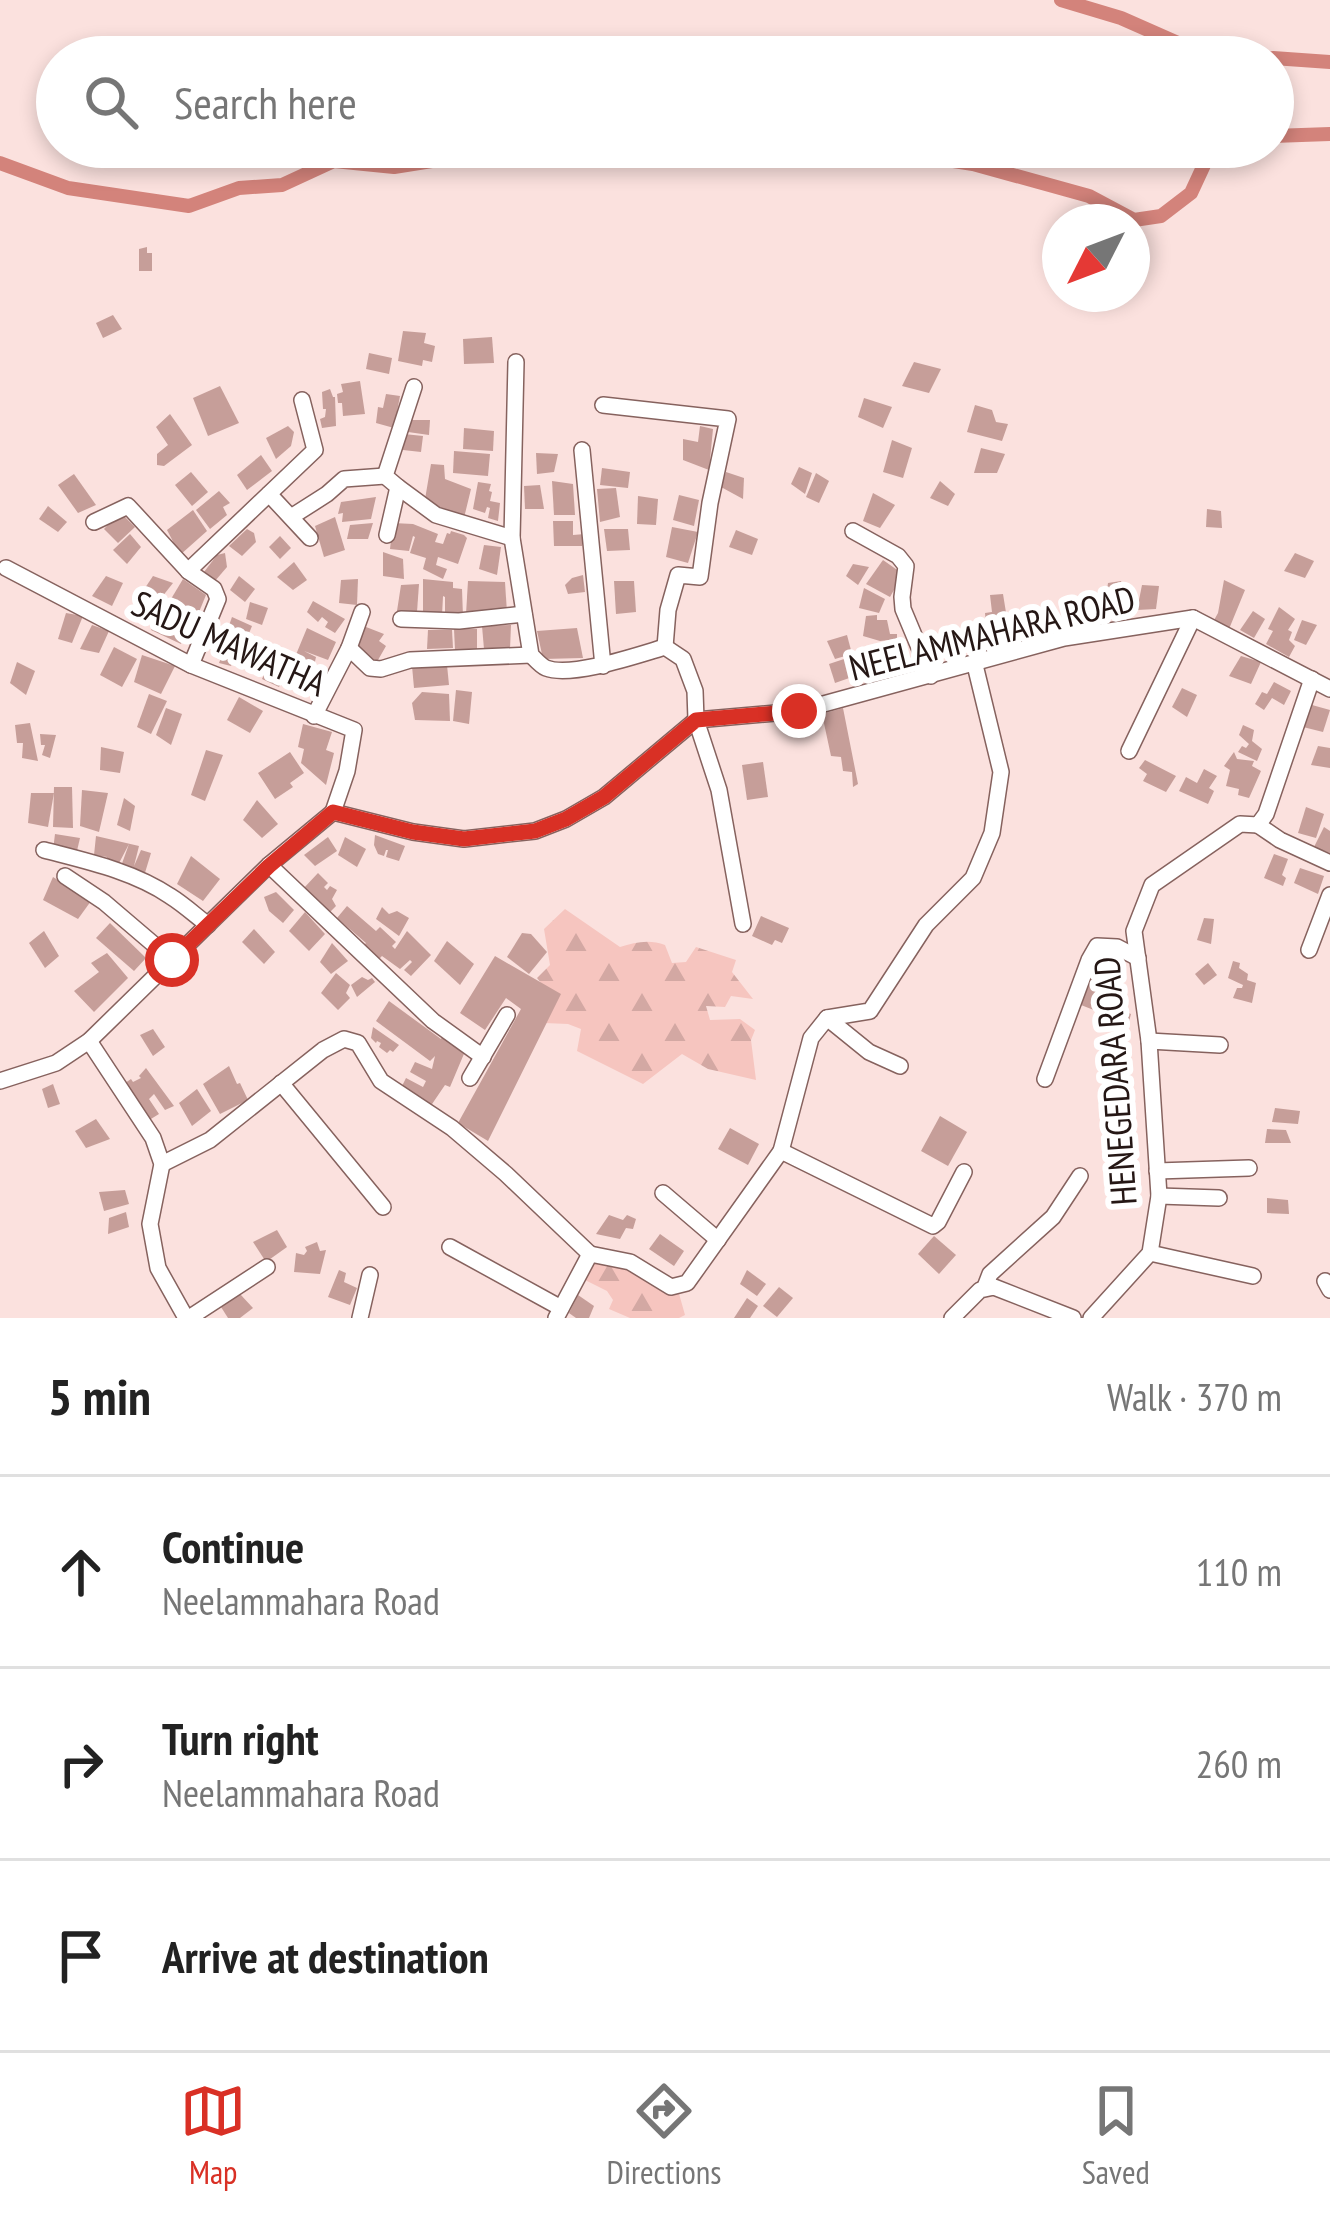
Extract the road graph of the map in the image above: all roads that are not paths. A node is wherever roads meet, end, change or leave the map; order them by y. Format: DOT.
graph roads {
  1 [pos="517,362"];
  2 [pos="414,387"];
  3 [pos="302,400"];
  4 [pos="603,405"];
  5 [pos="582,450"];
  6 [pos="392,482"];
  7 [pos="269,494"];
  8 [pos="291,517"];
  9 [pos="94,523"];
  10 [pos="853,531"];
  11 [pos="387,535"];
  12 [pos="310,538"];
  13 [pos="512,538"];
  14 [pos="6,568"];
  15 [pos="188,571"];
  16 [pos="362,612"];
  17 [pos="524,614"];
  18 [pos="1193,618"];
  19 [pos="401,619"];
  20 [pos="664,647"];
  21 [pos="349,648"];
  22 [pos="531,655"];
  23 [pos="191,664"];
  24 [pos="976,665"];
  25 [pos="603,666"];
  26 [pos="931,676"];
  27 [pos="1312,679"];
  28 [pos="1330,689"];
  29 [pos="314,716"];
  30 [pos="696,720"];
  31 [pos="1129,751"];
  32 [pos="333,812"];
  33 [pos="1258,825"];
  34 [pos="44,850"];
  35 [pos="1330,863"];
  36 [pos="269,866"];
  37 [pos="65,876"];
  38 [pos="1330,895"];
  39 [pos="743,924"];
  40 [pos="208,925"];
  41 [pos="1309,950"];
  42 [pos="1138,958"];
  43 [pos="172,960"];
  44 [pos="507,1015"];
  45 [pos="827,1018"];
  46 [pos="89,1041"];
  47 [pos="1149,1041"];
  48 [pos="1220,1045"];
  49 [pos="483,1057"];
  50 [pos="900,1066"];
  51 [pos="470,1078"];
  52 [pos="1045,1079"];
  53 [pos="0,1081"];
  54 [pos="281,1084"];
  55 [pos="781,1151"];
  56 [pos="162,1164"];
  57 [pos="1249,1168"];
  58 [pos="1157,1171"];
  59 [pos="964,1172"];
  60 [pos="1080,1176"];
  61 [pos="663,1192"];
  62 [pos="1159,1196"];
  63 [pos="1220,1198"];
  64 [pos="383,1207"];
  65 [pos="718,1240"];
  66 [pos="450,1247"];
  67 [pos="1150,1253"];
  68 [pos="590,1255"];
  69 [pos="267,1267"];
  70 [pos="370,1275"];
  71 [pos="1252,1276"];
  72 [pos="985,1287"];
  73 [pos="558,1313"];
  74 [pos="187,1318"];
  75 [pos="360,1318"];
  76 [pos="952,1318"];
  77 [pos="1073,1318"];
  78 [pos="1091,1318"];
  1 -- 13 [label="street"];
  2 -- 6 [label="street"];
  3 -- 7 [label="street"];
  4 -- 20 [label="street"];
  5 -- 25 [label="street"];
  6 -- 8 [label="street"];
  6 -- 11 [label="street"];
  6 -- 13 [label="street"];
  7 -- 8 [label="street"];
  7 -- 15 [label="street"];
  8 -- 12 [label="street"];
  9 -- 15 [label="street"];
  10 -- 26 [label="street"];
  13 -- 17 [label="street"];
  14 -- 23 [label="street, SADU MAWATHA"];
  15 -- 23 [label="street"];
  16 -- 21 [label="street"];
  17 -- 19 [label="street"];
  17 -- 22 [label="street"];
  18 -- 24 [label="street, NEELAMMAHARA ROAD"];
  18 -- 27 [label="street, NEELAMMAHARA ROAD"];
  18 -- 31 [label="street"];
  20 -- 25 [label="street"];
  20 -- 30 [label="street"];
  21 -- 22 [label="street"];
  21 -- 29 [label="street"];
  22 -- 25 [label="street"];
  23 -- 29 [label="street, SADU MAWATHA"];
  24 -- 26 [label="street, NEELAMMAHARA ROAD"];
  24 -- 45 [label="street"];
  26 -- 30 [label="street, NEELAMMAHARA ROAD"];
  27 -- 28 [label="street, NEELAMMAHARA ROAD"];
  27 -- 33 [label="street"];
  29 -- 32 [label="street, SADU MAWATHA"];
  30 -- 32 [label="street"];
  30 -- 39 [label="street"];
  32 -- 36 [label="street"];
  33 -- 35 [label="street"];
  33 -- 42 [label="street, HENEGEDARA ROAD"];
  34 -- 40 [label="street"];
  36 -- 40 [label="street"];
  36 -- 49 [label="street"];
  37 -- 43 [label="street"];
  38 -- 41 [label="street"];
  40 -- 43 [label="street"];
  42 -- 47 [label="street, HENEGEDARA ROAD"];
  42 -- 52 [label="street"];
  43 -- 46 [label="street"];
  44 -- 49 [label="street"];
  45 -- 50 [label="street"];
  45 -- 55 [label="street"];
  46 -- 53 [label="street"];
  46 -- 56 [label="street"];
  47 -- 48 [label="street"];
  47 -- 58 [label="street, HENEGEDARA ROAD"];
  49 -- 51 [label="street"];
  54 -- 56 [label="street"];
  54 -- 64 [label="street"];
  54 -- 68 [label="street"];
  55 -- 59 [label="street"];
  55 -- 65 [label="street"];
  56 -- 74 [label="street"];
  57 -- 58 [label="street"];
  58 -- 62 [label="street, HENEGEDARA ROAD"];
  60 -- 72 [label="street"];
  61 -- 65 [label="street"];
  62 -- 63 [label="street"];
  62 -- 67 [label="street, HENEGEDARA ROAD"];
  65 -- 68 [label="street"];
  66 -- 73 [label="street"];
  67 -- 71 [label="street"];
  67 -- 78 [label="street, HENEGEDARA ROAD"];
  68 -- 73 [label="street"];
  69 -- 74 [label="street"];
  70 -- 75 [label="street"];
  72 -- 76 [label="street"];
  72 -- 77 [label="street"];
}
